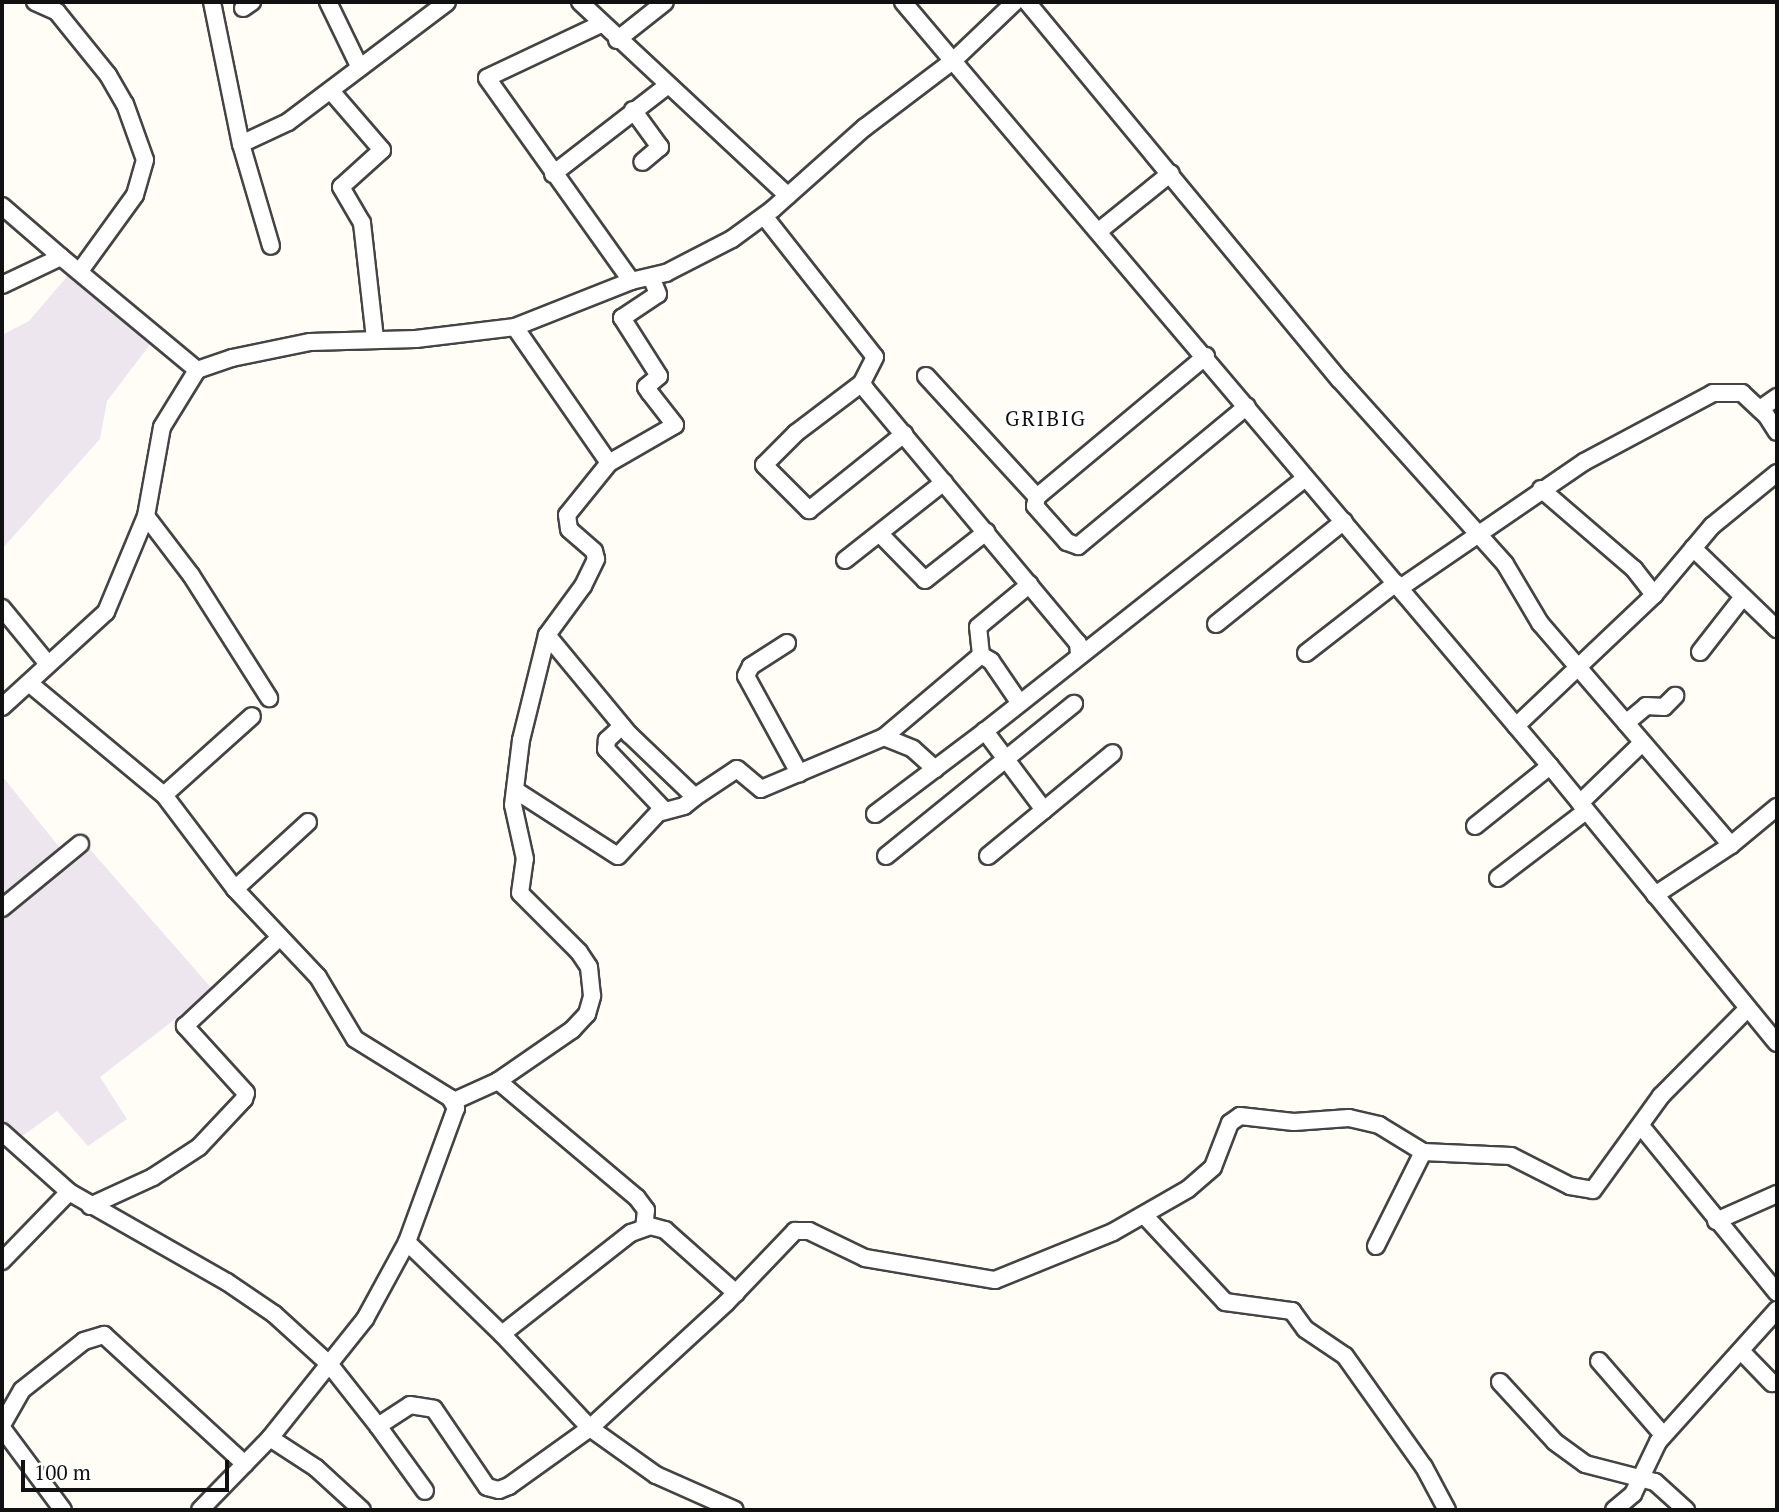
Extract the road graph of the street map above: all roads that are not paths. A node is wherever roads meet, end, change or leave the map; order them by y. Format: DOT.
graph roads {
  1 [pos="35,2"];
  2 [pos="212,2"];
  3 [pos="328,2"];
  4 [pos="447,2"];
  5 [pos="580,2"];
  6 [pos="665,2"];
  7 [pos="904,2"];
  8 [pos="1015,2"];
  9 [pos="1027,2"];
  10 [pos="601,24"];
  11 [pos="617,40"];
  12 [pos="954,60"];
  13 [pos="360,68"];
  14 [pos="667,86"];
  15 [pos="331,91"];
  16 [pos="633,110"];
  17 [pos="241,144"];
  18 [pos="642,162"];
  19 [pos="1171,173"];
  20 [pos="553,174"];
  21 [pos="788,196"];
  22 [pos="2,206"];
  23 [pos="764,216"];
  24 [pos="1099,231"];
  25 [pos="271,246"];
  26 [pos="61,257"];
  27 [pos="80,271"];
  28 [pos="651,277"];
  29 [pos="631,281"];
  30 [pos="2,285"];
  31 [pos="515,327"];
  32 [pos="375,339"];
  33 [pos="1206,356"];
  34 [pos="197,370"];
  35 [pos="926,376"];
  36 [pos="862,383"];
  37 [pos="1777,397"];
  38 [pos="1247,406"];
  39 [pos="1760,409"];
  40 [pos="1777,432"];
  41 [pos="904,434"];
  42 [pos="609,463"];
  43 [pos="1777,473"];
  44 [pos="1305,478"];
  45 [pos="944,482"];
  46 [pos="1541,489"];
  47 [pos="1037,497"];
  48 [pos="146,516"];
  49 [pos="1343,521"];
  50 [pos="986,531"];
  51 [pos="1477,533"];
  52 [pos="880,534"];
  53 [pos="1693,548"];
  54 [pos="845,560"];
  55 [pos="1030,584"];
  56 [pos="1398,586"];
  57 [pos="1654,595"];
  58 [pos="1742,598"];
  59 [pos="2,608"];
  60 [pos="1216,624"];
  61 [pos="1777,629"];
  62 [pos="547,635"];
  63 [pos="787,643"];
  64 [pos="1700,652"];
  65 [pos="1306,653"];
  66 [pos="981,655"];
  67 [pos="1079,655"];
  68 [pos="48,664"];
  69 [pos="1580,665"];
  70 [pos="29,683"];
  71 [pos="1675,696"];
  72 [pos="269,698"];
  73 [pos="1019,702"];
  74 [pos="1074,704"];
  75 [pos="2,707"];
  76 [pos="252,716"];
  77 [pos="1626,723"];
  78 [pos="622,726"];
  79 [pos="1516,726"];
  80 [pos="985,731"];
  81 [pos="884,737"];
  82 [pos="1642,743"];
  83 [pos="1113,753"];
  84 [pos="1007,759"];
  85 [pos="1550,766"];
  86 [pos="935,769"];
  87 [pos="799,773"];
  88 [pos="515,790"];
  89 [pos="164,795"];
  90 [pos="695,797"];
  91 [pos="1583,807"];
  92 [pos="1777,807"];
  93 [pos="664,810"];
  94 [pos="1045,810"];
  95 [pos="875,814"];
  96 [pos="308,822"];
  97 [pos="1475,826"];
  98 [pos="80,844"];
  99 [pos="1731,845"];
  100 [pos="886,856"];
  101 [pos="988,856"];
  102 [pos="1498,878"];
  103 [pos="235,889"];
  104 [pos="1656,895"];
  105 [pos="2,908"];
  106 [pos="278,939"];
  107 [pos="1747,1009"];
  108 [pos="1777,1043"];
  109 [pos="498,1081"];
  110 [pos="454,1101"];
  111 [pos="1641,1126"];
  112 [pos="2,1132"];
  113 [pos="1423,1152"];
  114 [pos="69,1192"];
  115 [pos="1777,1194"];
  116 [pos="90,1206"];
  117 [pos="1144,1215"];
  118 [pos="1716,1221"];
  119 [pos="645,1228"];
  120 [pos="407,1242"];
  121 [pos="1376,1247"];
  122 [pos="2,1261"];
  123 [pos="736,1293"];
  124 [pos="1777,1293"];
  125 [pos="1777,1310"];
  126 [pos="502,1334"];
  127 [pos="1741,1351"];
  128 [pos="1599,1362"];
  129 [pos="330,1365"];
  130 [pos="1500,1382"];
  131 [pos="1772,1383"];
  132 [pos="378,1426"];
  133 [pos="2,1427"];
  134 [pos="590,1428"];
  135 [pos="1663,1435"];
  136 [pos="270,1438"];
  137 [pos="245,1464"];
  138 [pos="1642,1479"];
  139 [pos="425,1491"];
  140 [pos="64,1510"];
  141 [pos="200,1510"];
  142 [pos="362,1510"];
  143 [pos="735,1510"];
  144 [pos="1447,1510"];
  145 [pos="1614,1510"];
  146 [pos="1686,1510"];
  1 -- 27 [label="street"];
  2 -- 17 [label="street"];
  3 -- 13 [label="street"];
  4 -- 13 [label="street"];
  5 -- 10 [label="street"];
  6 -- 11 [label="street"];
  7 -- 12 [label="street"];
  8 -- 12 [label="street"];
  9 -- 19 [label="street"];
  10 -- 11 [label="street"];
  10 -- 20 [label="street"];
  11 -- 14 [label="street"];
  12 -- 21 [label="street"];
  12 -- 24 [label="street"];
  13 -- 15 [label="street"];
  14 -- 16 [label="street"];
  14 -- 21 [label="street"];
  15 -- 17 [label="street"];
  15 -- 32 [label="street"];
  16 -- 18 [label="street"];
  16 -- 20 [label="street"];
  17 -- 25 [label="street"];
  19 -- 24 [label="street"];
  19 -- 51 [label="street"];
  20 -- 29 [label="street"];
  21 -- 23 [label="street"];
  22 -- 26 [label="street"];
  23 -- 28 [label="street"];
  23 -- 36 [label="street"];
  24 -- 33 [label="street"];
  26 -- 27 [label="street"];
  26 -- 30 [label="street"];
  27 -- 34 [label="street"];
  28 -- 29 [label="street"];
  28 -- 42 [label="street"];
  29 -- 31 [label="street"];
  31 -- 32 [label="street"];
  31 -- 42 [label="street"];
  32 -- 34 [label="street"];
  33 -- 38 [label="street"];
  33 -- 47 [label="street"];
  34 -- 48 [label="street"];
  35 -- 47 [label="street"];
  36 -- 41 [label="street"];
  36 -- 41 [label="street"];
  37 -- 39 [label="street"];
  38 -- 44 [label="street"];
  38 -- 47 [label="street"];
  39 -- 40 [label="street"];
  39 -- 46 [label="street"];
  41 -- 45 [label="street"];
  42 -- 62 [label="street"];
  43 -- 53 [label="street"];
  44 -- 49 [label="street"];
  44 -- 67 [label="street"];
  45 -- 50 [label="street"];
  45 -- 52 [label="street"];
  46 -- 51 [label="street"];
  46 -- 57 [label="street"];
  48 -- 68 [label="street"];
  48 -- 72 [label="street"];
  49 -- 56 [label="street"];
  49 -- 60 [label="street"];
  50 -- 52 [label="street"];
  50 -- 55 [label="street"];
  51 -- 56 [label="street"];
  51 -- 69 [label="street"];
  52 -- 54 [label="street"];
  53 -- 57 [label="street"];
  53 -- 58 [label="street"];
  55 -- 66 [label="street"];
  55 -- 67 [label="street"];
  56 -- 65 [label="street"];
  56 -- 79 [label="street"];
  57 -- 69 [label="street"];
  58 -- 61 [label="street"];
  58 -- 64 [label="street"];
  59 -- 68 [label="street"];
  62 -- 78 [label="street"];
  62 -- 88 [label="street"];
  63 -- 87 [label="street"];
  66 -- 73 [label="street"];
  66 -- 81 [label="street"];
  67 -- 73 [label="street"];
  68 -- 70 [label="street"];
  69 -- 77 [label="street"];
  69 -- 79 [label="street"];
  70 -- 75 [label="street"];
  70 -- 89 [label="street"];
  71 -- 77 [label="street"];
  73 -- 80 [label="street"];
  74 -- 84 [label="street"];
  76 -- 89 [label="street"];
  77 -- 82 [label="street"];
  78 -- 90 [label="street"];
  78 -- 93 [label="street"];
  79 -- 85 [label="street"];
  80 -- 84 [label="street"];
  80 -- 86 [label="street"];
  81 -- 86 [label="street"];
  81 -- 87 [label="street"];
  82 -- 91 [label="street"];
  82 -- 99 [label="street"];
  83 -- 94 [label="street"];
  84 -- 94 [label="street"];
  84 -- 100 [label="street"];
  85 -- 91 [label="street"];
  85 -- 97 [label="street"];
  86 -- 95 [label="street"];
  87 -- 90 [label="street"];
  88 -- 93 [label="street"];
  88 -- 109 [label="street"];
  89 -- 103 [label="street"];
  90 -- 93 [label="street"];
  91 -- 102 [label="street"];
  91 -- 104 [label="street"];
  92 -- 99 [label="street"];
  94 -- 101 [label="street"];
  96 -- 103 [label="street"];
  98 -- 105 [label="street"];
  99 -- 104 [label="street"];
  103 -- 106 [label="street"];
  104 -- 107 [label="street"];
  106 -- 110 [label="street"];
  106 -- 116 [label="street"];
  107 -- 108 [label="street"];
  107 -- 111 [label="street"];
  109 -- 110 [label="street"];
  109 -- 119 [label="street"];
  110 -- 120 [label="street"];
  111 -- 113 [label="street"];
  111 -- 118 [label="street"];
  112 -- 114 [label="street"];
  113 -- 117 [label="street"];
  113 -- 121 [label="street"];
  114 -- 116 [label="street"];
  114 -- 122 [label="street"];
  115 -- 118 [label="street"];
  116 -- 129 [label="street"];
  117 -- 123 [label="street"];
  117 -- 144 [label="street"];
  118 -- 124 [label="street"];
  119 -- 123 [label="street"];
  119 -- 126 [label="street"];
  120 -- 126 [label="street"];
  120 -- 129 [label="street"];
  123 -- 134 [label="street"];
  125 -- 127 [label="street"];
  126 -- 134 [label="street"];
  127 -- 131 [label="street"];
  127 -- 135 [label="street"];
  128 -- 135 [label="street"];
  129 -- 132 [label="street"];
  129 -- 136 [label="street"];
  130 -- 138 [label="street"];
  132 -- 134 [label="street"];
  132 -- 139 [label="street"];
  133 -- 137 [label="street"];
  133 -- 140 [label="street"];
  134 -- 143 [label="street"];
  135 -- 138 [label="street"];
  136 -- 137 [label="street"];
  136 -- 142 [label="street"];
  137 -- 141 [label="street"];
  138 -- 145 [label="street"];
  138 -- 146 [label="street"];
}
